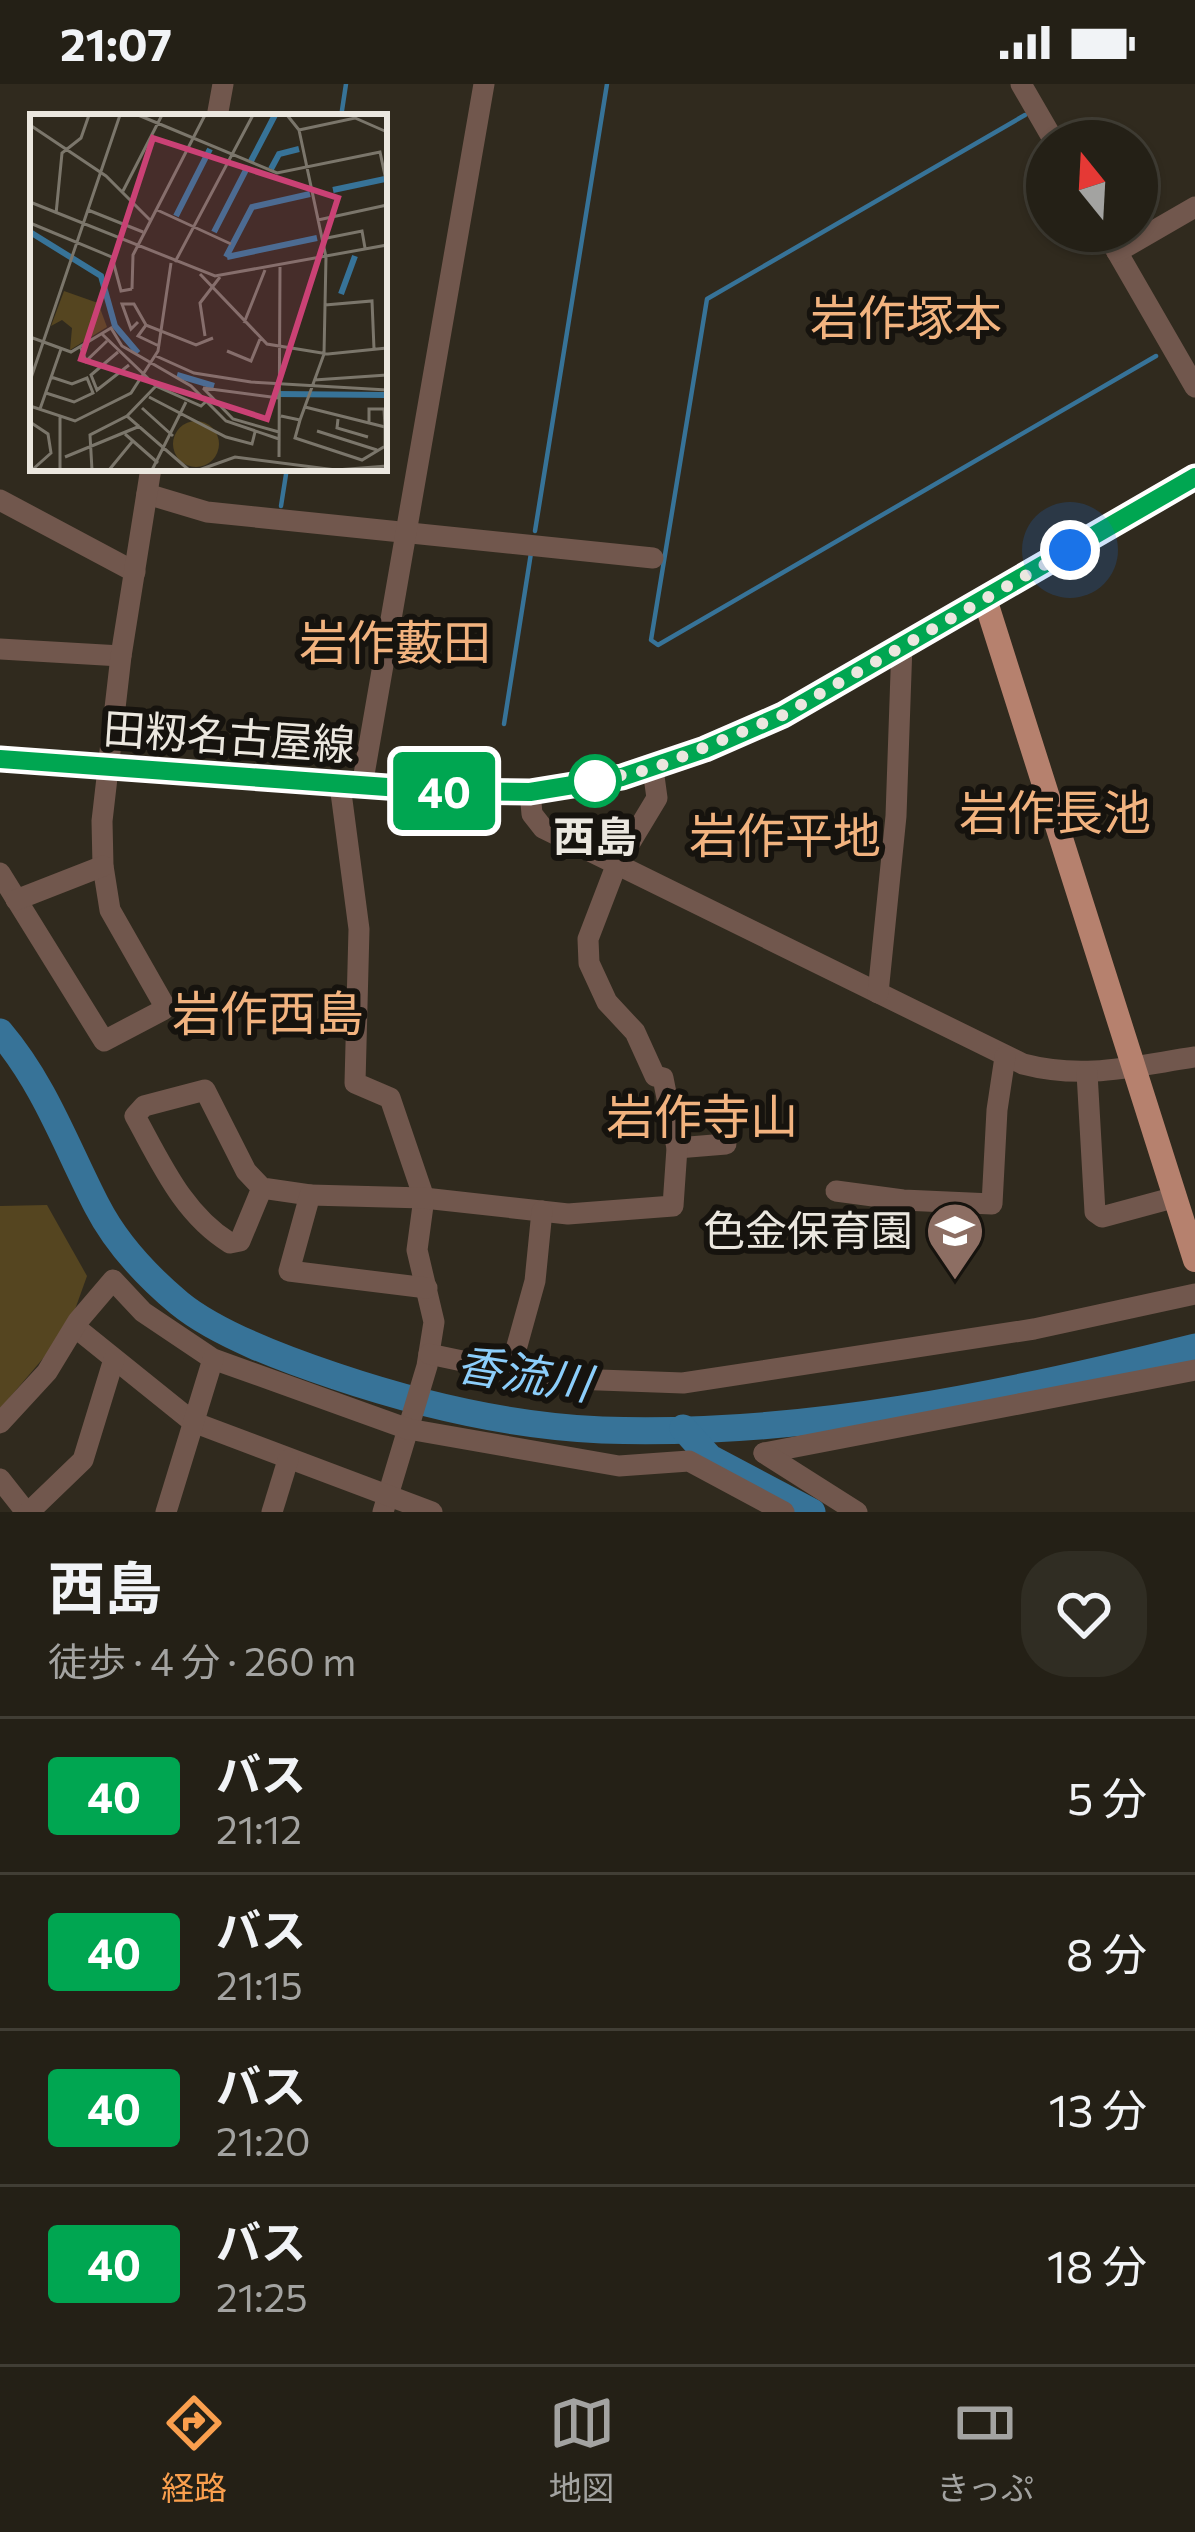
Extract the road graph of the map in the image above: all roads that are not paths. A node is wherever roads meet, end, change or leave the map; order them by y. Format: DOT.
graph roads {
  1 [pos="223,84"];
  2 [pos="484,84"];
  3 [pos="1022,84"];
  4 [pos="218,114"];
  5 [pos="1042,120"];
  6 [pos="1195,207"];
  7 [pos="1158,228"];
  8 [pos="1117,252"];
  9 [pos="1186,351"];
  10 [pos="1195,387"];
  11 [pos="151,471"];
  12 [pos="1195,476"];
  13 [pos="147,494"];
  14 [pos="0,500"];
  15 [pos="404,533"];
  16 [pos="653,558"];
  17 [pos="135,572"];
  18 [pos="985,599"];
  19 [pos="902,644"];
  20 [pos="0,649"];
  21 [pos="121,656"];
  22 [pos="0,759"];
  23 [pos="109,769"];
  24 [pos="652,769"];
  25 [pos="351,785"];
  26 [pos="530,792"];
  27 [pos="103,866"];
  28 [pos="616,866"];
  29 [pos="0,873"];
  30 [pos="16,899"];
  31 [pos="878,993"];
  32 [pos="1006,1057"];
  33 [pos="1195,1057"];
  34 [pos="1133,1065"];
  35 [pos="1087,1073"];
  36 [pos="726,1144"];
  37 [pos="677,1148"];
  38 [pos="262,1188"];
  39 [pos="836,1191"];
  40 [pos="310,1195"];
  41 [pos="1176,1197"];
  42 [pos="424,1198"];
  43 [pos="542,1211"];
  44 [pos="1195,1261"];
  45 [pos="427,1288"];
  46 [pos="1195,1294"];
  47 [pos="75,1328"];
  48 [pos="114,1359"];
  49 [pos="213,1359"];
  50 [pos="428,1360"];
  51 [pos="1195,1370"];
  52 [pos="510,1371"];
  53 [pos="193,1422"];
  54 [pos="0,1424"];
  55 [pos="409,1425"];
  56 [pos="288,1460"];
  57 [pos="0,1479"];
  58 [pos="823,1502"];
  59 [pos="385,1505"];
  60 [pos="28,1512"];
  61 [pos="166,1512"];
  62 [pos="272,1512"];
  63 [pos="432,1512"];
  64 [pos="784,1512"];
  65 [pos="857,1512"];
  1 -- 4 [label="street"];
  2 -- 15 [label="street"];
  3 -- 5 [label="street"];
  6 -- 7 [label="street"];
  8 -- 9 [label="street"];
  9 -- 10 [label="street"];
  11 -- 13 [label="street"];
  12 -- 18 [label="main road, 田籾名古屋線"];
  13 -- 15 [label="street"];
  13 -- 17 [label="street"];
  14 -- 17 [label="street"];
  15 -- 16 [label="street"];
  15 -- 25 [label="street"];
  17 -- 21 [label="street"];
  18 -- 19 [label="main road, 田籾名古屋線"];
  18 -- 34 [label="main road"];
  19 -- 24 [label="main road, 田籾名古屋線"];
  19 -- 31 [label="street"];
  20 -- 21 [label="street"];
  21 -- 23 [label="street"];
  22 -- 23 [label="main road, 田籾名古屋線"];
  23 -- 25 [label="main road, 田籾名古屋線"];
  23 -- 27 [label="street"];
  24 -- 26 [label="main road, 田籾名古屋線"];
  24 -- 28 [label="street"];
  25 -- 26 [label="main road, 田籾名古屋線"];
  25 -- 42 [label="street"];
  26 -- 28 [label="street"];
  27 -- 30 [label="street"];
  27 -- 30 [label="street"];
  28 -- 31 [label="street"];
  28 -- 37 [label="street"];
  29 -- 30 [label="street"];
  31 -- 32 [label="street"];
  32 -- 35 [label="street"];
  32 -- 39 [label="street"];
  33 -- 34 [label="street"];
  34 -- 35 [label="street"];
  34 -- 41 [label="main road"];
  35 -- 41 [label="street"];
  36 -- 37 [label="street"];
  37 -- 43 [label="street"];
  38 -- 38 [label="street"];
  38 -- 40 [label="street"];
  40 -- 42 [label="street"];
  40 -- 45 [label="street"];
  41 -- 44 [label="main road"];
  42 -- 43 [label="street"];
  42 -- 45 [label="street"];
  43 -- 52 [label="street"];
  45 -- 50 [label="street"];
  46 -- 52 [label="street"];
  47 -- 48 [label="street"];
  47 -- 49 [label="street"];
  47 -- 54 [label="street"];
  48 -- 53 [label="street"];
  48 -- 60 [label="street"];
  49 -- 53 [label="street"];
  49 -- 55 [label="street"];
  50 -- 52 [label="street"];
  50 -- 55 [label="street"];
  51 -- 58 [label="street"];
  53 -- 56 [label="street"];
  53 -- 61 [label="street"];
  55 -- 59 [label="street"];
  55 -- 64 [label="street"];
  56 -- 59 [label="street"];
  56 -- 62 [label="street"];
  57 -- 60 [label="street"];
  58 -- 65 [label="street"];
  59 -- 63 [label="street"];
}
